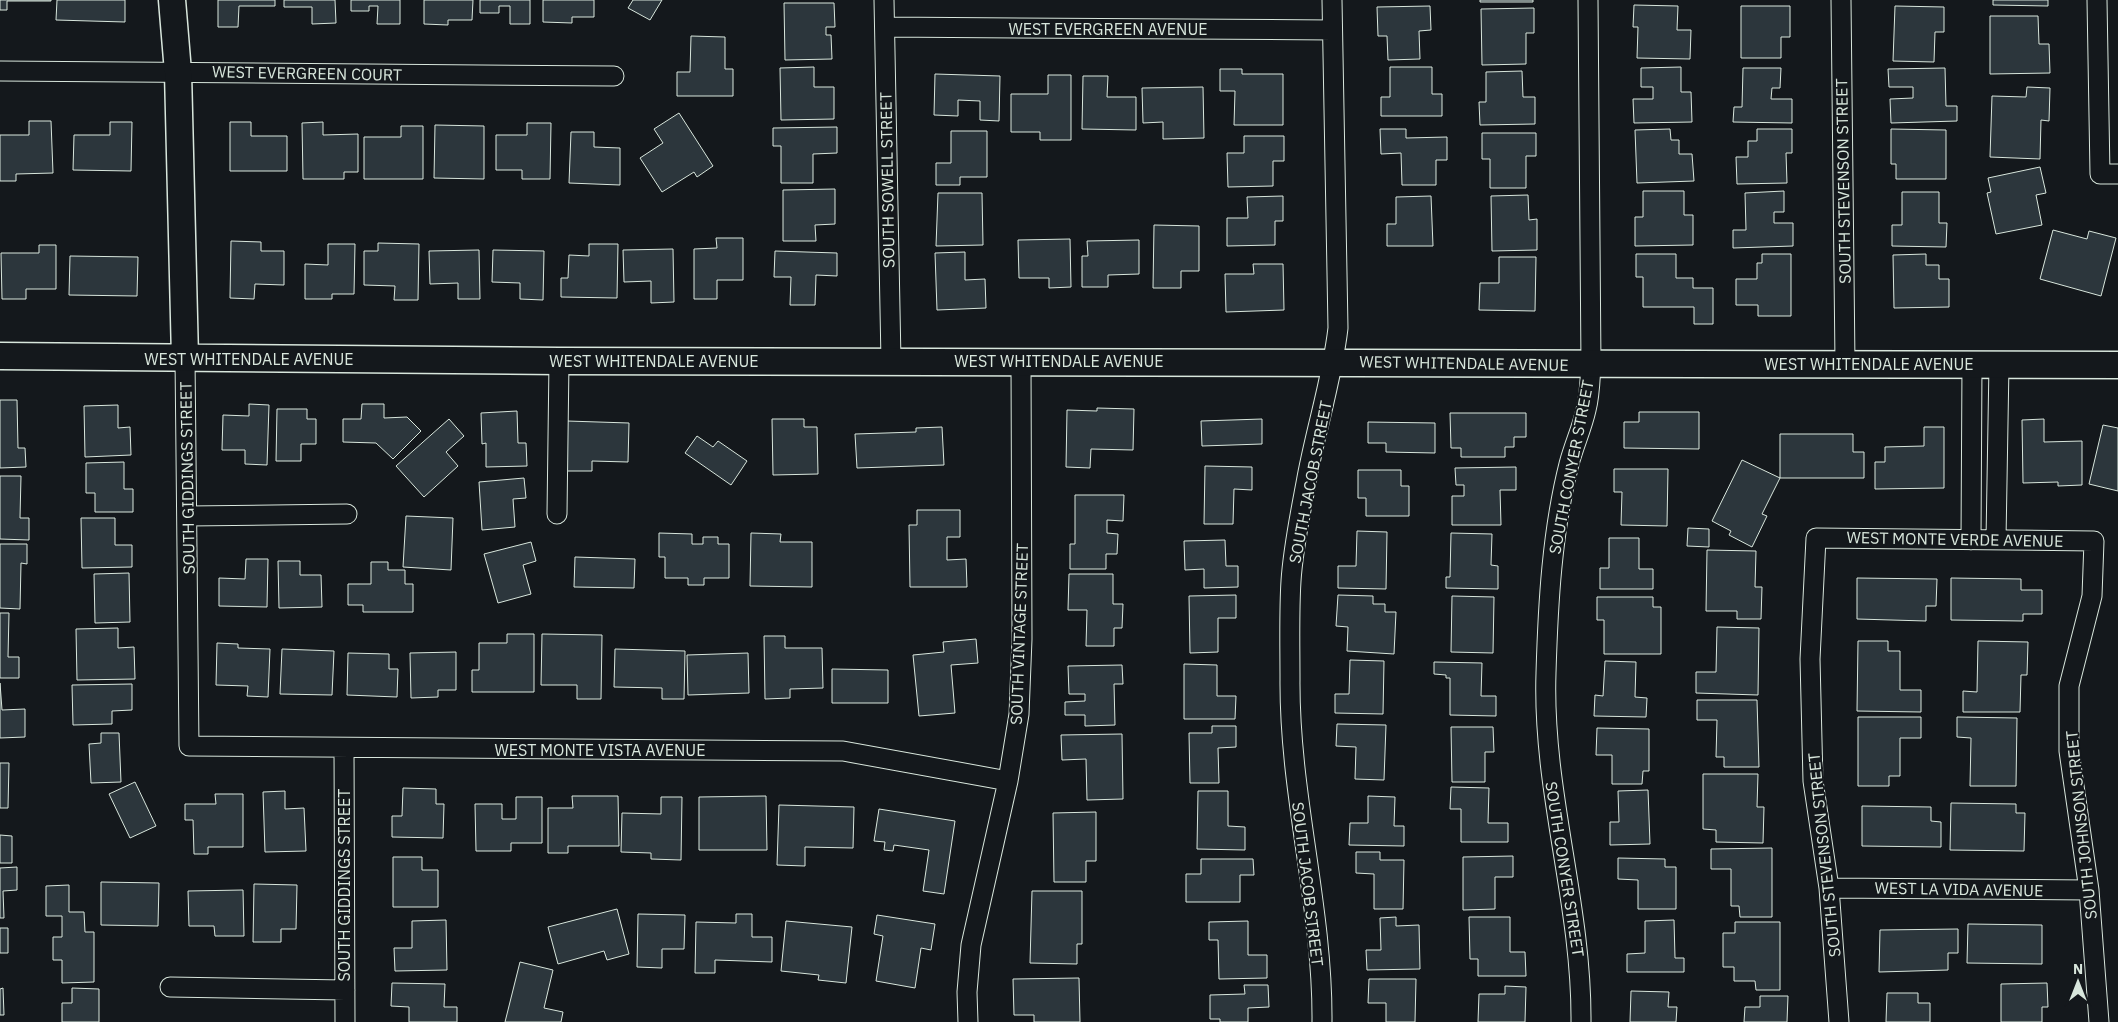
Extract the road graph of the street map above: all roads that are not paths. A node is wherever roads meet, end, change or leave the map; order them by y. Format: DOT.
graph roads {
  1 [pos="172,0"];
  2 [pos="884,0"];
  3 [pos="1332,0"];
  4 [pos="1588,0"];
  5 [pos="1841,0"];
  6 [pos="2097,0"];
  7 [pos="885,27"];
  8 [pos="1332,30"];
  9 [pos="0,72"];
  10 [pos="178,72"];
  11 [pos="614,76"];
  12 [pos="2109,174"];
  13 [pos="0,356"];
  14 [pos="185,358"];
  15 [pos="559,361"];
  16 [pos="891,361"];
  17 [pos="1021,362"];
  18 [pos="1334,362"];
  19 [pos="1845,363"];
  20 [pos="1591,364"];
  21 [pos="1972,364"];
  22 [pos="1999,364"];
  23 [pos="2118,365"];
  24 [pos="347,514"];
  25 [pos="556,514"];
  26 [pos="188,516"];
  27 [pos="1816,538"];
  28 [pos="1971,540"];
  29 [pos="1996,540"];
  30 [pos="2094,541"];
  31 [pos="189,746"];
  32 [pos="344,748"];
  33 [pos="1008,781"];
  34 [pos="1829,888"];
  35 [pos="2089,890"];
  36 [pos="170,987"];
  37 [pos="345,990"];
  38 [pos="345,1022"];
  39 [pos="968,1022"];
  40 [pos="1322,1022"];
  41 [pos="1581,1022"];
  42 [pos="1839,1022"];
  43 [pos="2099,1022"];
  1 -- 10 [label="street, SOUTH GIDDINGS STREET"];
  2 -- 7 [label="street, SOUTH SOWELL STREET"];
  3 -- 8 [label="street, SOUTH JACOB STREET"];
  4 -- 20 [label="street, SOUTH CONYER STREET"];
  5 -- 19 [label="street, SOUTH STEVENSON STREET"];
  6 -- 12 [label="street"];
  7 -- 8 [label="street, WEST EVERGREEN AVENUE"];
  7 -- 16 [label="street, SOUTH SOWELL STREET"];
  8 -- 18 [label="street, SOUTH JACOB STREET"];
  9 -- 10 [label="street, WEST EVERGREEN COURT"];
  10 -- 11 [label="street, WEST EVERGREEN COURT"];
  10 -- 14 [label="street, SOUTH GIDDINGS STREET"];
  13 -- 14 [label="street, WEST WHITENDALE AVENUE"];
  14 -- 15 [label="street, WEST WHITENDALE AVENUE"];
  14 -- 26 [label="street, SOUTH GIDDINGS STREET"];
  15 -- 16 [label="street, WEST WHITENDALE AVENUE"];
  15 -- 25 [label="street"];
  16 -- 17 [label="street, WEST WHITENDALE AVENUE"];
  17 -- 18 [label="street, WEST WHITENDALE AVENUE"];
  17 -- 33 [label="street, SOUTH VINTAGE STREET"];
  18 -- 20 [label="street, WEST WHITENDALE AVENUE"];
  18 -- 40 [label="street, SOUTH JACOB STREET"];
  19 -- 20 [label="street, WEST WHITENDALE AVENUE"];
  19 -- 21 [label="street, WEST WHITENDALE AVENUE"];
  20 -- 41 [label="street, SOUTH CONYER STREET"];
  21 -- 22 [label="street, WEST WHITENDALE AVENUE"];
  21 -- 28 [label="street"];
  22 -- 23 [label="street, WEST WHITENDALE AVENUE"];
  22 -- 29 [label="street"];
  24 -- 26 [label="street"];
  26 -- 31 [label="street, SOUTH GIDDINGS STREET"];
  27 -- 28 [label="street, WEST MONTE VERDE AVENUE"];
  27 -- 34 [label="street, SOUTH STEVENSON STREET"];
  28 -- 29 [label="street, WEST MONTE VERDE AVENUE"];
  29 -- 30 [label="street, WEST MONTE VERDE AVENUE"];
  30 -- 35 [label="street, SOUTH JOHNSON STREET"];
  31 -- 32 [label="street, WEST MONTE VISTA AVENUE"];
  32 -- 33 [label="street, WEST MONTE VISTA AVENUE"];
  32 -- 37 [label="street, SOUTH GIDDINGS STREET"];
  33 -- 39 [label="street, SOUTH VINTAGE STREET"];
  34 -- 35 [label="street, WEST LA VIDA AVENUE"];
  34 -- 42 [label="street, SOUTH STEVENSON STREET"];
  35 -- 43 [label="street, SOUTH JOHNSON STREET"];
  36 -- 37 [label="street"];
  37 -- 38 [label="street, SOUTH GIDDINGS STREET"];
}
